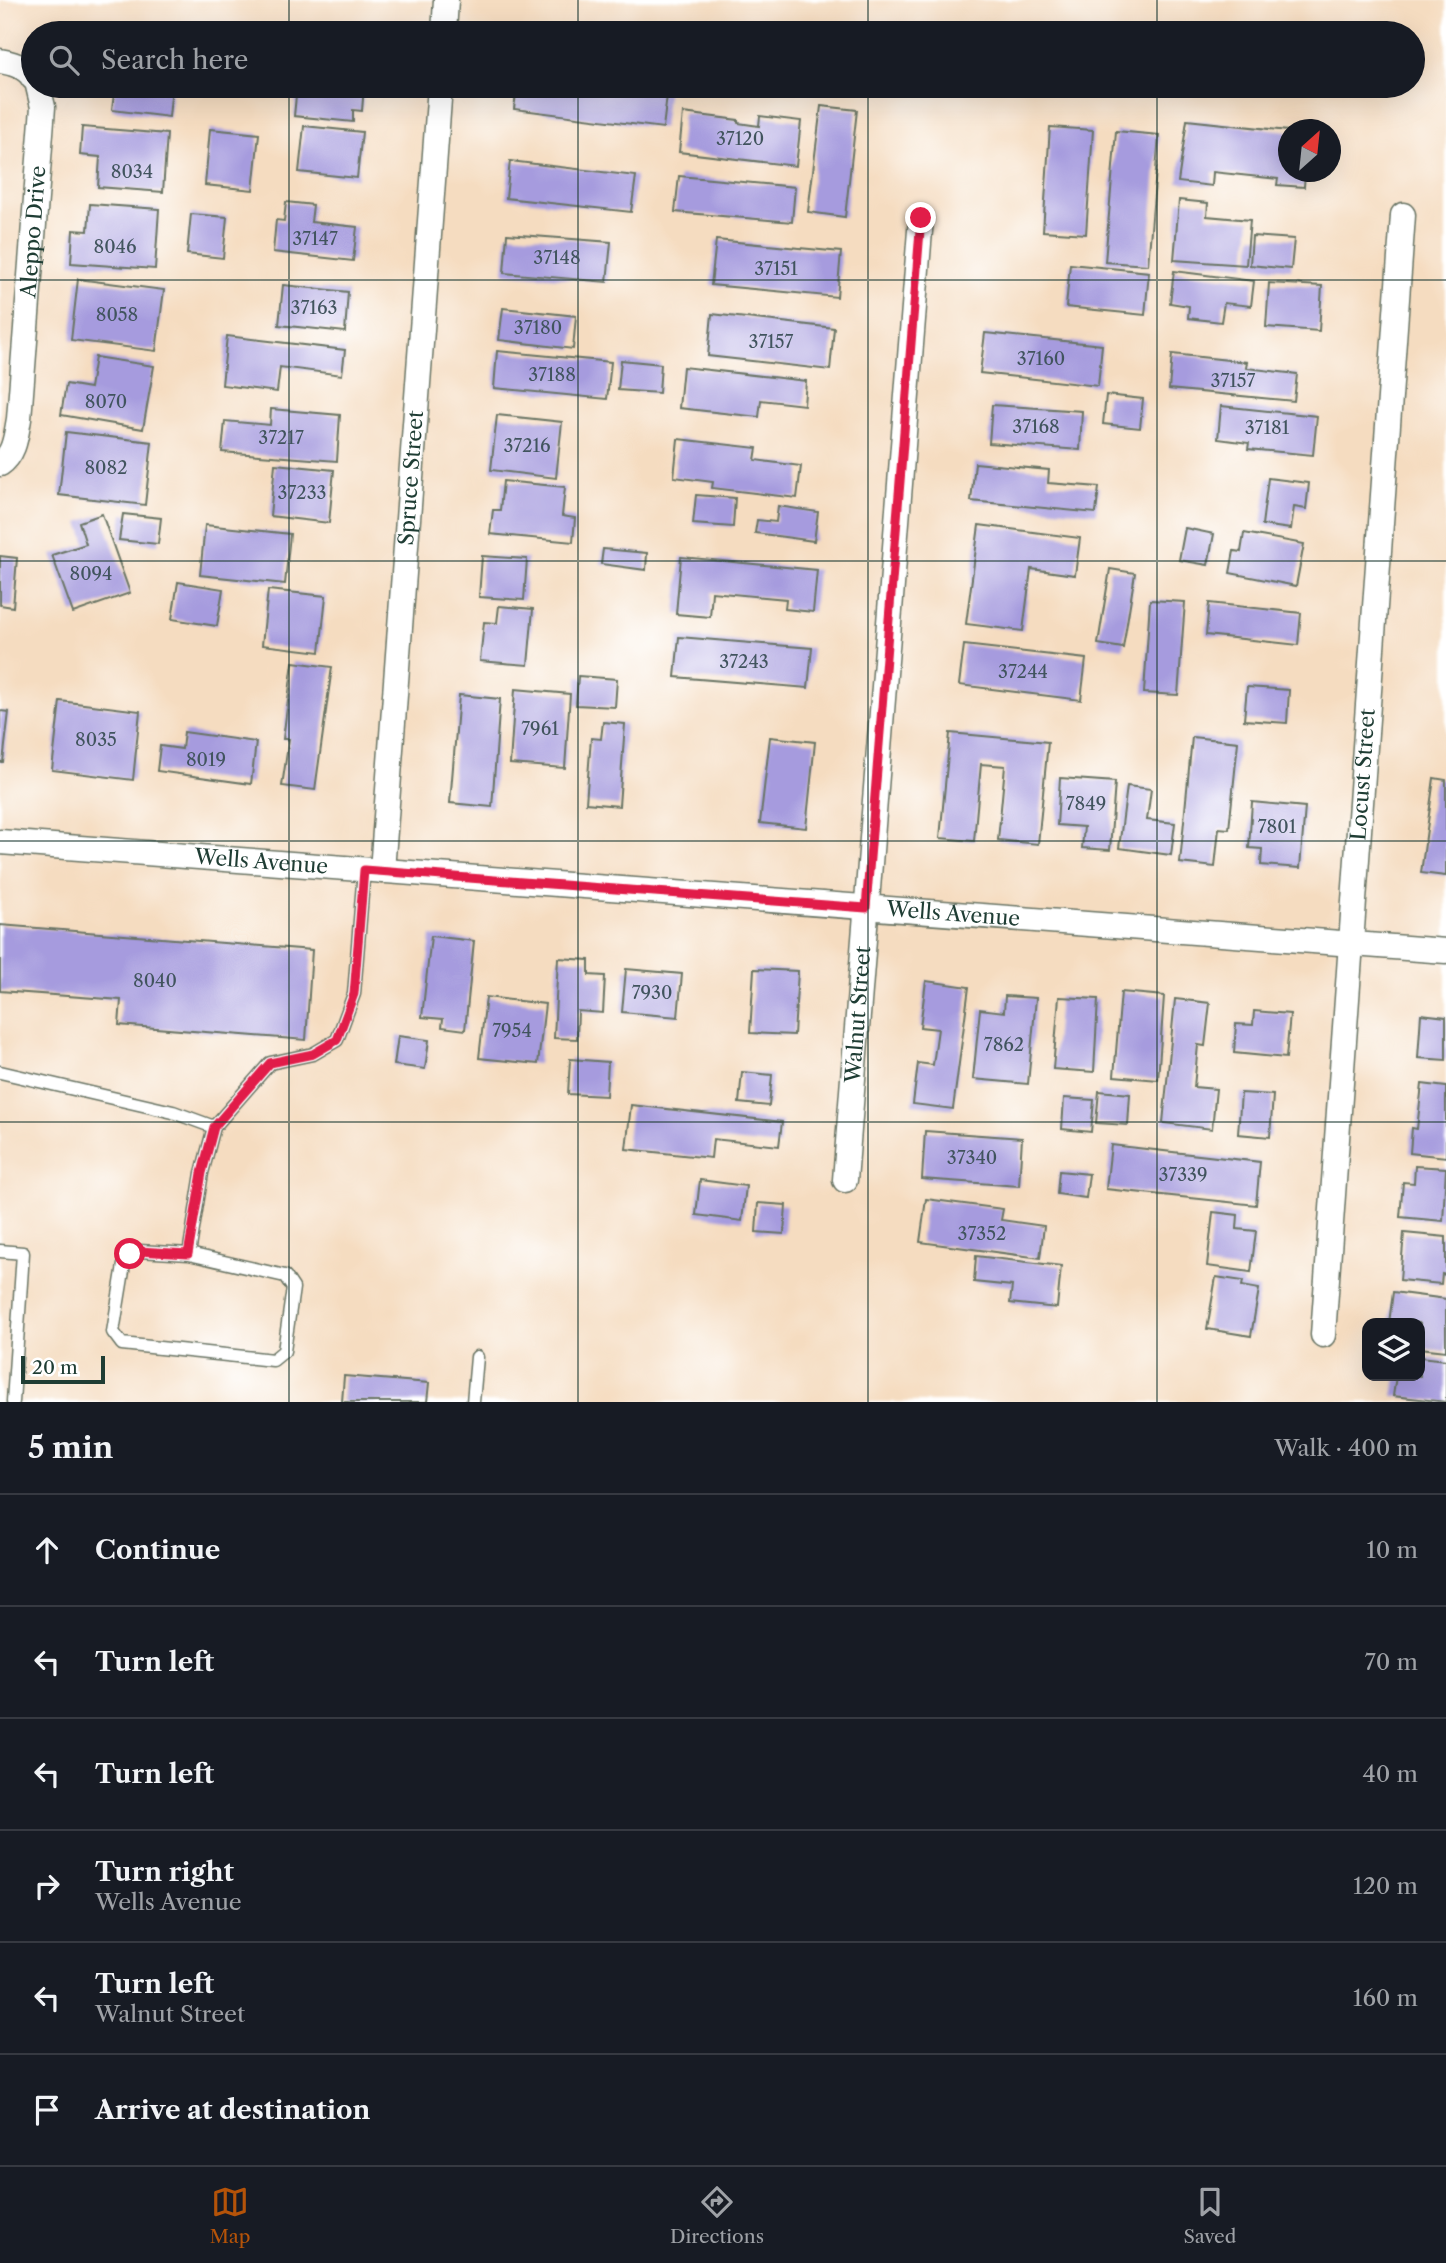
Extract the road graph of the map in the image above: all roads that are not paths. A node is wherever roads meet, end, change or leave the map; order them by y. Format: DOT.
graph roads {
  1 [pos="446,0"];
  2 [pos="445,21"];
  3 [pos="0,61"];
  4 [pos="21,68"];
  5 [pos="41,98"];
  6 [pos="439,98"];
  7 [pos="1403,215"];
  8 [pos="921,218"];
  9 [pos="3,462"];
  10 [pos="0,842"];
  11 [pos="373,871"];
  12 [pos="866,908"];
  13 [pos="1352,944"];
  14 [pos="1446,951"];
  15 [pos="0,1072"];
  16 [pos="214,1127"];
  17 [pos="845,1181"];
  18 [pos="0,1251"];
  19 [pos="188,1254"];
  20 [pos="1323,1335"];
  21 [pos="477,1357"];
  22 [pos="13,1402"];
  23 [pos="473,1402"];
  1 -- 2 [label="street"];
  3 -- 4 [label="street"];
  5 -- 9 [label="street, Aleppo Drive"];
  6 -- 11 [label="street, Spruce Street"];
  7 -- 13 [label="street, Locust Street"];
  8 -- 12 [label="street, Walnut Street"];
  10 -- 11 [label="street, Wells Avenue"];
  11 -- 12 [label="street, Wells Avenue"];
  11 -- 16 [label="lane"];
  12 -- 13 [label="street, Wells Avenue"];
  12 -- 17 [label="street, Walnut Street"];
  13 -- 14 [label="street, Wells Avenue"];
  13 -- 20 [label="street, Locust Street"];
  15 -- 16 [label="lane"];
  16 -- 19 [label="lane"];
  18 -- 22 [label="lane"];
  19 -- 19 [label="lane"];
  21 -- 23 [label="lane"];
}
